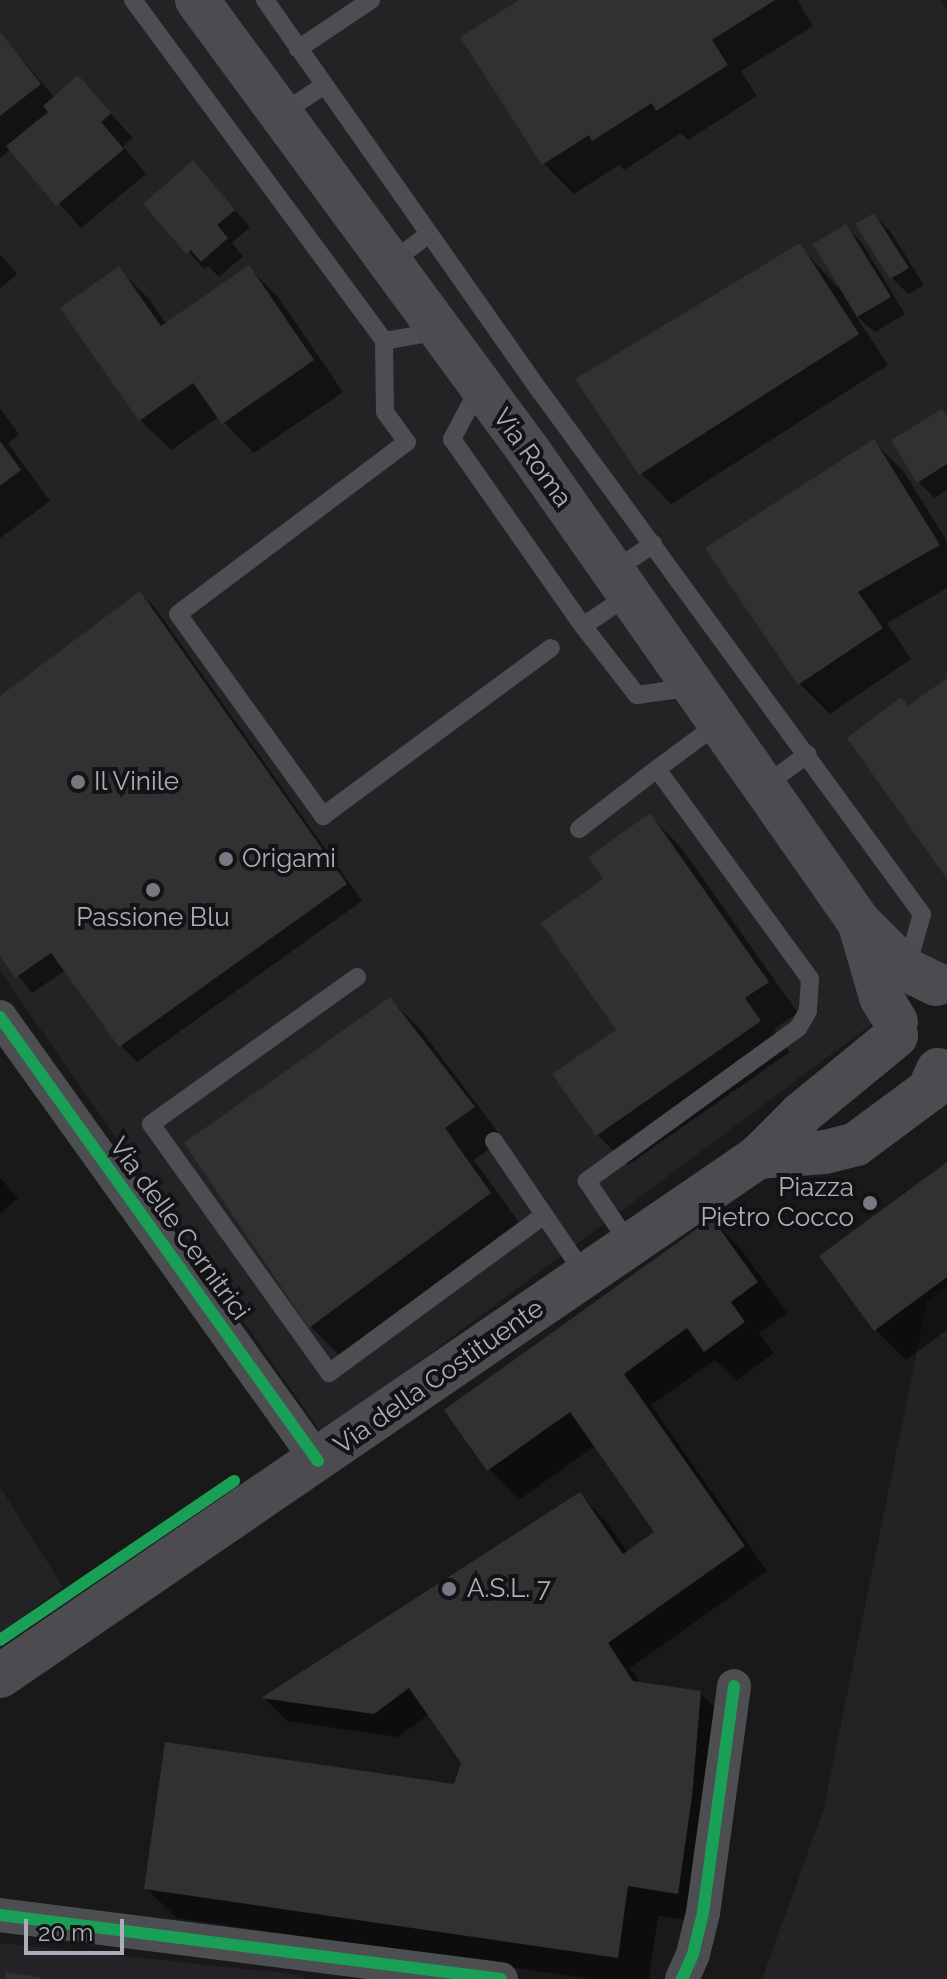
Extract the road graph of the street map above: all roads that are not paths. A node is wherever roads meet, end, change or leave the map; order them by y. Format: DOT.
graph roads {
  1 [pos="133,0"];
  2 [pos="197,0"];
  3 [pos="265,0"];
  4 [pos="371,0"];
  5 [pos="298,49"];
  6 [pos="323,86"];
  7 [pos="281,114"];
  8 [pos="429,234"];
  9 [pos="390,263"];
  10 [pos="440,331"];
  11 [pos="384,341"];
  12 [pos="514,401"];
  13 [pos="653,544"];
  14 [pos="621,583"];
  15 [pos="583,626"];
  16 [pos="551,648"];
  17 [pos="694,687"];
  18 [pos="719,723"];
  19 [pos="808,754"];
  20 [pos="657,769"];
  21 [pos="764,786"];
  22 [pos="579,829"];
  23 [pos="859,922"];
  24 [pos="357,977"];
  25 [pos="930,980"];
  26 [pos="1,1021"];
  27 [pos="896,1029"];
  28 [pos="942,1069"];
  29 [pos="494,1141"];
  30 [pos="758,1157"];
  31 [pos="544,1215"];
  32 [pos="630,1245"];
  33 [pos="585,1275"];
  34 [pos="318,1461"];
  35 [pos="0,1676"];
  36 [pos="734,1686"];
  37 [pos="0,1915"];
  38 [pos="404,1973"];
  39 [pos="501,1979"];
  40 [pos="682,1979"];
  1 -- 11 [label="lane"];
  2 -- 7 [label="main road, Via Roma"];
  3 -- 5 [label="lane"];
  4 -- 5 [label="lane"];
  5 -- 6 [label="lane"];
  6 -- 7 [label="lane"];
  6 -- 8 [label="lane"];
  7 -- 9 [label="main road, Via Roma"];
  8 -- 9 [label="lane"];
  8 -- 12 [label="lane"];
  9 -- 10 [label="main road, Via Roma"];
  10 -- 11 [label="lane"];
  10 -- 12 [label="main road, Via Roma"];
  11 -- 16 [label="lane"];
  12 -- 13 [label="lane"];
  12 -- 14 [label="main road, Via Roma"];
  12 -- 15 [label="lane"];
  13 -- 14 [label="lane"];
  13 -- 19 [label="lane"];
  14 -- 15 [label="lane"];
  14 -- 17 [label="main road, Via Roma"];
  15 -- 17 [label="lane"];
  17 -- 18 [label="main road, Via Roma"];
  18 -- 20 [label="lane"];
  18 -- 21 [label="main road, Via Roma"];
  19 -- 21 [label="lane"];
  19 -- 25 [label="lane"];
  20 -- 22 [label="lane"];
  20 -- 32 [label="lane"];
  21 -- 23 [label="main road, Via Roma"];
  23 -- 25 [label="main road, Via Roma"];
  23 -- 27 [label="main road, Via Roma"];
  24 -- 31 [label="lane"];
  25 -- 27 [label="main road, Via della Costituente"];
  26 -- 34 [label="street, Via delle Cernitrici"];
  27 -- 28 [label="main road, Via Roma"];
  27 -- 30 [label="main road, Via della Costituente"];
  28 -- 30 [label="main road"];
  29 -- 31 [label="lane"];
  30 -- 32 [label="main road, Via della Costituente"];
  31 -- 33 [label="lane"];
  32 -- 33 [label="main road, Via della Costituente"];
  33 -- 34 [label="main road, Via della Costituente"];
  34 -- 35 [label="main road, Via della Costituente"];
  36 -- 40 [label="street"];
  37 -- 38 [label="street"];
  38 -- 39 [label="street"];
}
